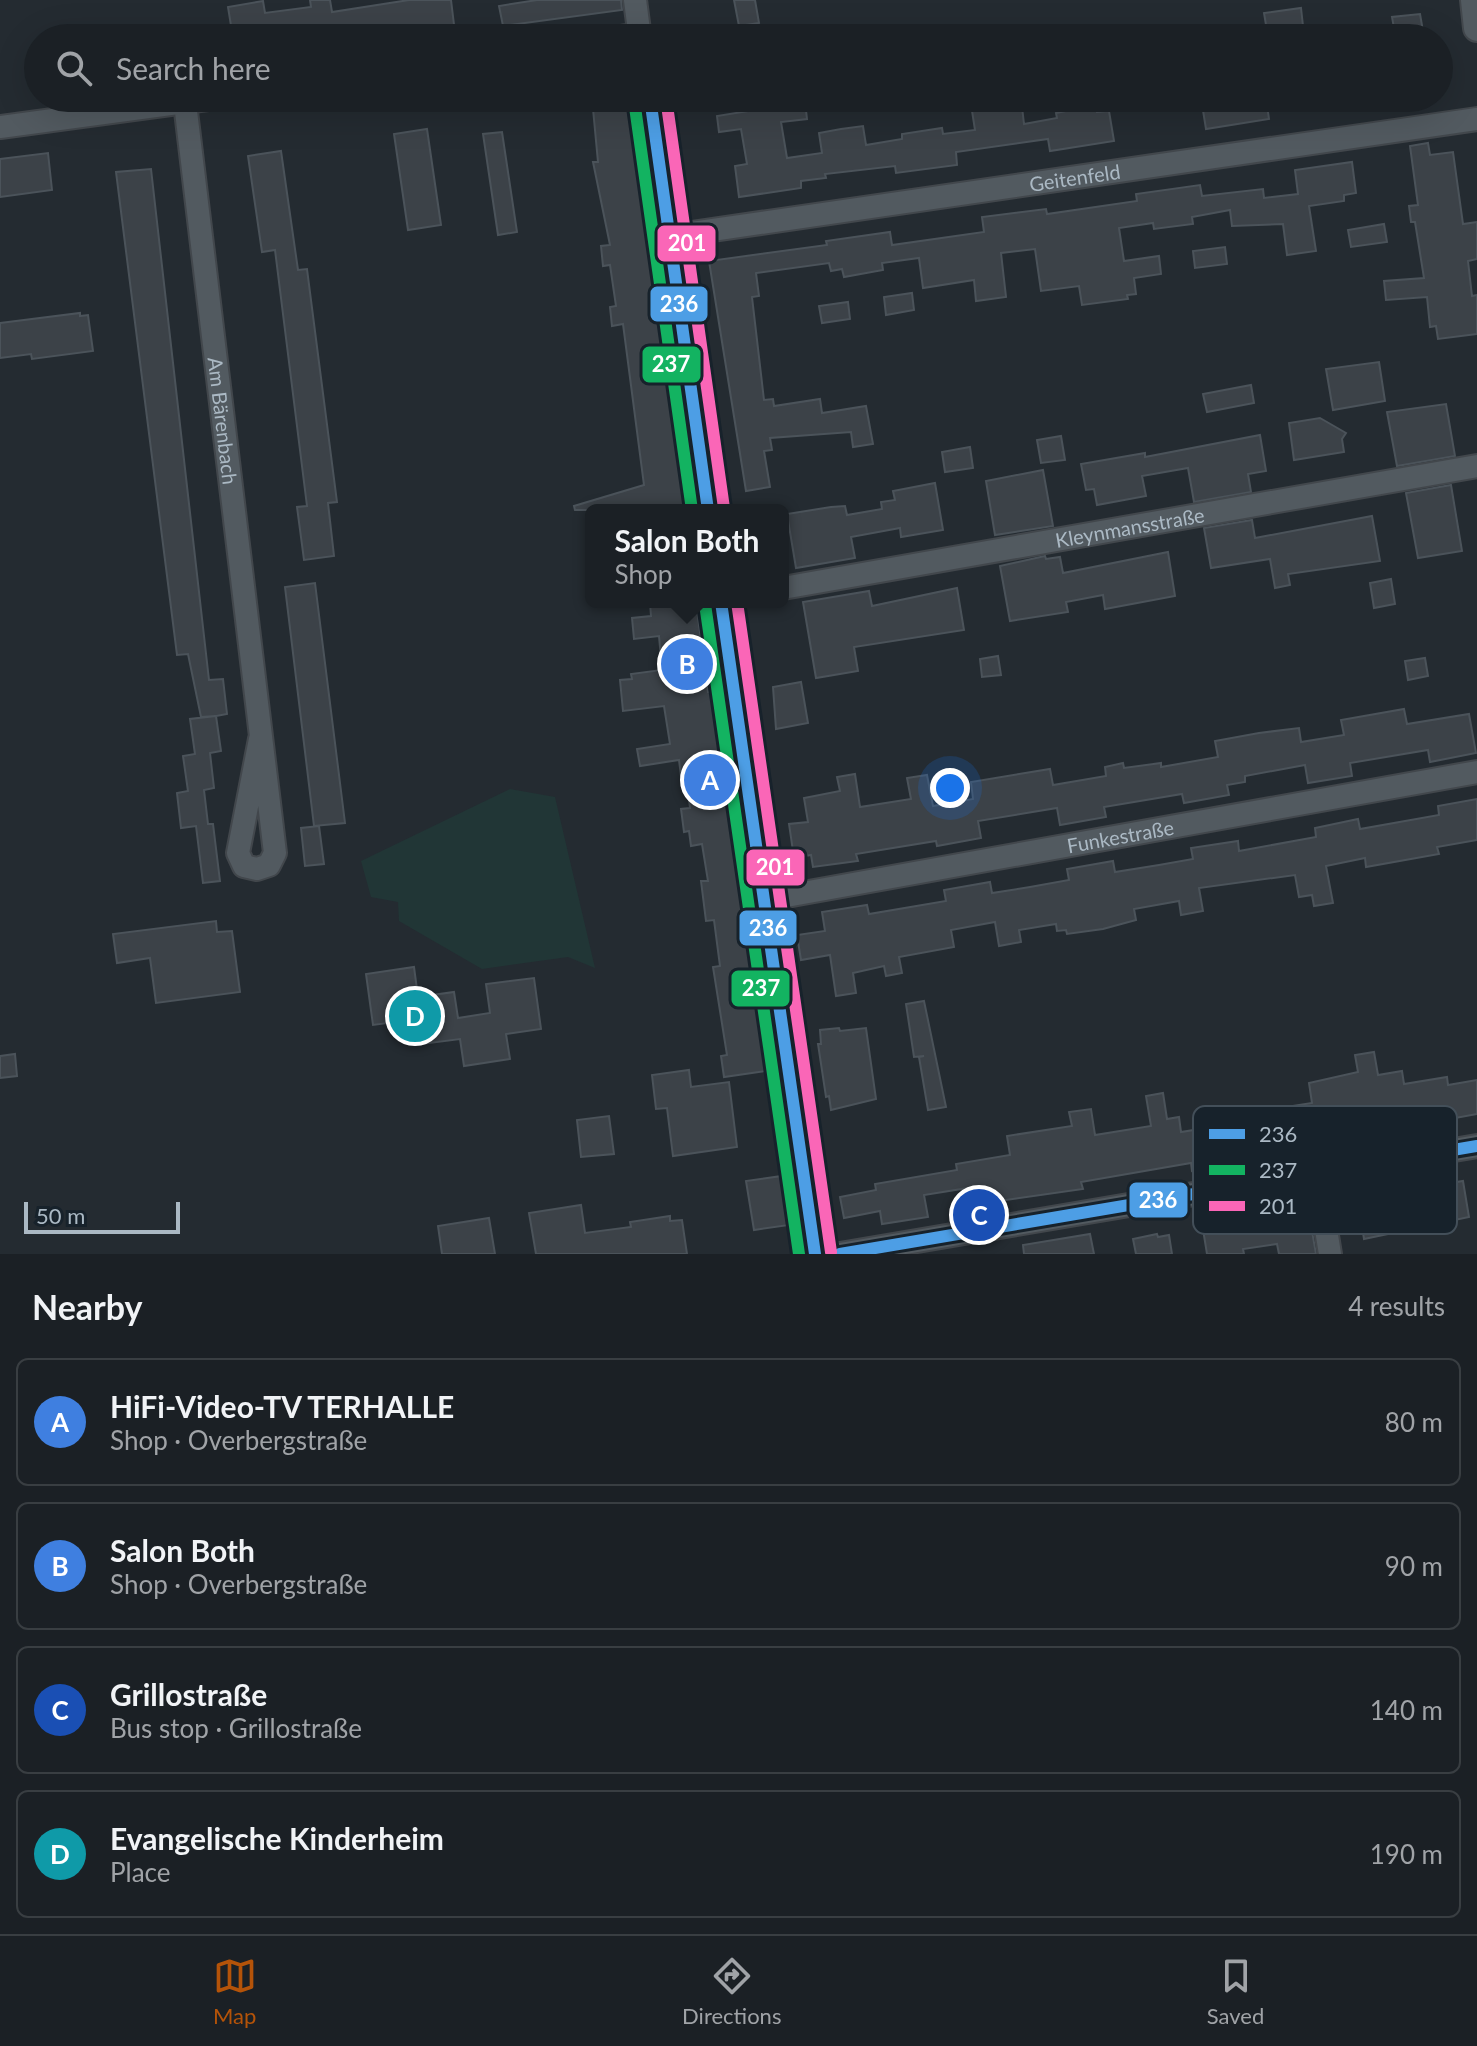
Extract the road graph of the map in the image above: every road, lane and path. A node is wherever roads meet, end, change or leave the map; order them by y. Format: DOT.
graph roads {
  1 [pos="635,0"];
  2 [pos="1474,0"];
  3 [pos="638,24"];
  4 [pos="1477,28"];
  5 [pos="116,112"];
  6 [pos="186,112"];
  7 [pos="652,112"];
  8 [pos="1477,119"];
  9 [pos="0,127"];
  10 [pos="671,236"];
  11 [pos="1477,466"];
  12 [pos="707,504"];
  13 [pos="789,587"];
  14 [pos="722,608"];
  15 [pos="260,739"];
  16 [pos="1477,772"];
  17 [pos="764,900"];
  18 [pos="1477,1146"];
  19 [pos="1457,1150"];
  20 [pos="1193,1195"];
  21 [pos="1327,1234"];
  22 [pos="815,1254"];
  23 [pos="840,1254"];
  24 [pos="1330,1254"];
  1 -- 3 [label="street"];
  2 -- 4 [label="street"];
  5 -- 9 [label="street"];
  6 -- 15 [label="street, Am Bärenbach"];
  7 -- 10 [label="street"];
  8 -- 10 [label="street, Geitenfeld"];
  10 -- 12 [label="street"];
  11 -- 13 [label="street, Kleynmansstraße"];
  14 -- 17 [label="street"];
  15 -- 15 [label="street, Am Bärenbach"];
  16 -- 17 [label="street, Funkestraße"];
  17 -- 22 [label="street"];
  18 -- 19 [label="street"];
  20 -- 23 [label="street"];
  21 -- 24 [label="street"];
}
